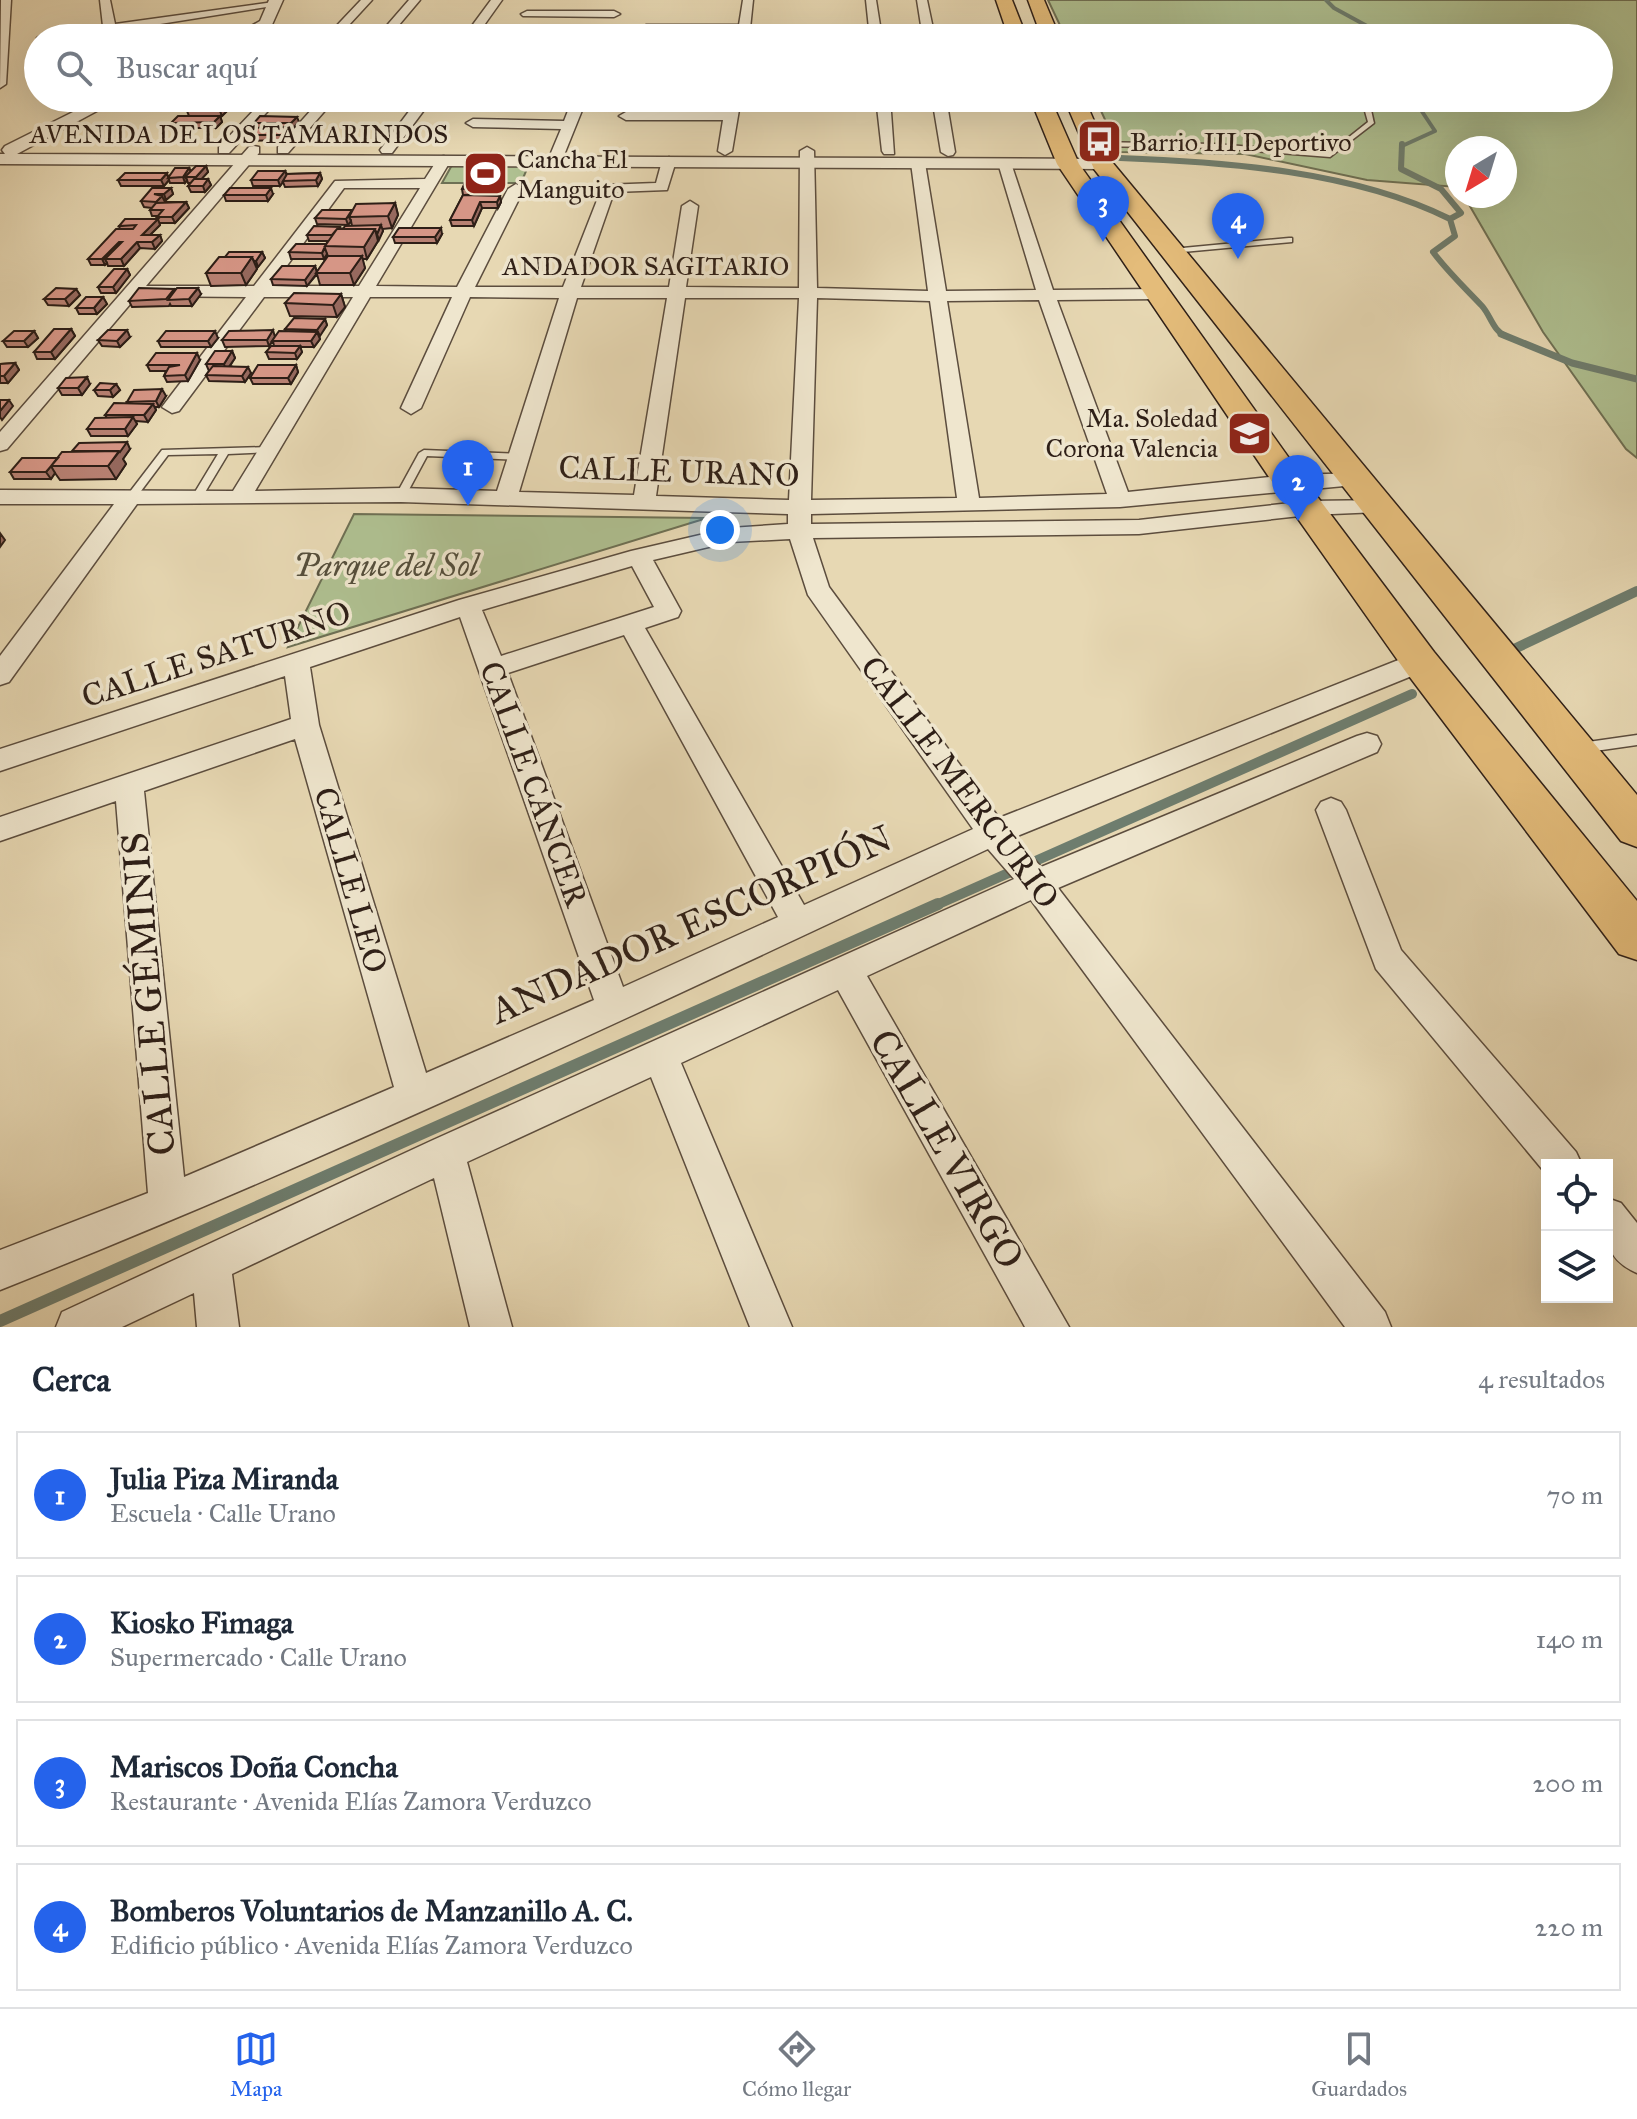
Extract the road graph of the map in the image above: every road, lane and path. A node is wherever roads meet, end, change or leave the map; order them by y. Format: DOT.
graph roads {
  1 [pos="6,0"];
  2 [pos="105,0"];
  3 [pos="205,0"];
  4 [pos="367,0"];
  5 [pos="415,0"];
  6 [pos="497,0"];
  7 [pos="620,0"];
  8 [pos="871,0"];
  9 [pos="922,0"];
  10 [pos="1004,0"];
  11 [pos="1036,0"];
  12 [pos="275,2"];
  13 [pos="748,5"];
  14 [pos="731,11"];
  15 [pos="527,14"];
  16 [pos="614,14"];
  17 [pos="212,20"];
  18 [pos="109,24"];
  19 [pos="181,24"];
  20 [pos="266,24"];
  21 [pos="344,24"];
  22 [pos="394,24"];
  23 [pos="479,24"];
  24 [pos="609,24"];
  25 [pos="874,24"];
  26 [pos="926,24"];
  27 [pos="1013,24"];
  28 [pos="1045,24"];
  29 [pos="21,41"];
  30 [pos="0,84"];
  31 [pos="85,112"];
  32 [pos="260,112"];
  33 [pos="317,112"];
  34 [pos="416,112"];
  35 [pos="574,112"];
  36 [pos="732,112"];
  37 [pos="885,112"];
  38 [pos="941,112"];
  39 [pos="1051,112"];
  40 [pos="1076,112"];
  41 [pos="1368,112"];
  42 [pos="626,116"];
  43 [pos="731,116"];
  44 [pos="473,123"];
  45 [pos="569,125"];
  46 [pos="224,150"];
  47 [pos="283,150"];
  48 [pos="387,150"];
  49 [pos="725,151"];
  50 [pos="889,151"];
  51 [pos="948,152"];
  52 [pos="4,153"];
  53 [pos="251,155"];
  54 [pos="557,155"];
  55 [pos="1083,155"];
  56 [pos="807,157"];
  57 [pos="444,160"];
  58 [pos="669,161"];
  59 [pos="918,163"];
  60 [pos="1005,163"];
  61 [pos="430,183"];
  62 [pos="516,189"];
  63 [pos="690,206"];
  64 [pos="1289,240"];
  65 [pos="1172,251"];
  66 [pos="364,290"];
  67 [pos="133,291"];
  68 [pos="258,291"];
  69 [pos="464,291"];
  70 [pos="570,292"];
  71 [pos="678,292"];
  72 [pos="808,293"];
  73 [pos="1159,294"];
  74 [pos="1046,295"];
  75 [pos="937,296"];
  76 [pos="172,407"];
  77 [pos="411,408"];
  78 [pos="0,445"];
  79 [pos="269,450"];
  80 [pos="225,451"];
  81 [pos="519,457"];
  82 [pos="1355,478"];
  83 [pos="401,495"];
  84 [pos="1299,495"];
  85 [pos="0,497"];
  86 [pos="131,497"];
  87 [pos="197,497"];
  88 [pos="506,497"];
  89 [pos="240,498"];
  90 [pos="1120,500"];
  91 [pos="644,503"];
  92 [pos="969,505"];
  93 [pos="1379,505"];
  94 [pos="798,519"];
  95 [pos="730,535"];
  96 [pos="639,556"];
  97 [pos="468,606"];
  98 [pos="631,625"];
  99 [pos="1420,662"];
  100 [pos="297,664"];
  101 [pos="493,668"];
  102 [pos="0,675"];
  103 [pos="305,725"];
  104 [pos="1637,740"];
  105 [pos="1367,744"];
  106 [pos="1573,749"];
  107 [pos="0,760"];
  108 [pos="129,784"];
  109 [pos="1331,810"];
  110 [pos="1637,828"];
  111 [pos="0,829"];
  112 [pos="1000,841"];
  113 [pos="1035,882"];
  114 [pos="798,924"];
  115 [pos="1637,938"];
  116 [pos="845,970"];
  117 [pos="614,1008"];
  118 [pos="660,1055"];
  119 [pos="414,1094"];
  120 [pos="446,1153"];
  121 [pos="1558,1159"];
  122 [pos="168,1204"];
  123 [pos="1613,1224"];
  124 [pos="1637,1253"];
  125 [pos="211,1264"];
  126 [pos="0,1270"];
  127 [pos="77,1327"];
  128 [pos="218,1327"];
  129 [pos="491,1327"];
  130 [pos="771,1327"];
  131 [pos="1048,1327"];
  132 [pos="1370,1327"];
  1 -- 29 [label="street"];
  2 -- 18 [label="street"];
  3 -- 17 [label="street"];
  4 -- 21 [label="street"];
  5 -- 22 [label="street"];
  6 -- 23 [label="street"];
  7 -- 16 [label="street"];
  8 -- 25 [label="street"];
  9 -- 26 [label="street"];
  10 -- 27 [label="main road"];
  11 -- 28 [label="main road"];
  12 -- 17 [label="street"];
  12 -- 20 [label="street"];
  13 -- 14 [label="street"];
  15 -- 16 [label="street"];
  16 -- 24 [label="street"];
  17 -- 19 [label="street"];
  29 -- 30 [label="street"];
  31 -- 52 [label="street"];
  32 -- 46 [label="street"];
  33 -- 47 [label="street"];
  34 -- 48 [label="street"];
  35 -- 45 [label="street"];
  36 -- 43 [label="street"];
  37 -- 50 [label="street"];
  38 -- 51 [label="street"];
  39 -- 55 [label="main road"];
  40 -- 55 [label="main road"];
  41 -- 55 [label="lane"];
  42 -- 43 [label="street"];
  43 -- 49 [label="street"];
  44 -- 45 [label="street"];
  45 -- 54 [label="street"];
  46 -- 52 [label="street"];
  46 -- 53 [label="street"];
  47 -- 48 [label="street"];
  47 -- 53 [label="street"];
  48 -- 54 [label="street"];
  49 -- 54 [label="street"];
  49 -- 56 [label="street"];
  50 -- 51 [label="street"];
  50 -- 56 [label="street"];
  51 -- 55 [label="street"];
  52 -- 53 [label="street, AVENIDA DE LOS TAMARINDOS"];
  53 -- 57 [label="street, AVENIDA DE LOS TAMARINDOS"];
  53 -- 67 [label="street"];
  54 -- 57 [label="street, AVENIDA DE LOS TAMARINDOS"];
  54 -- 58 [label="street, AVENIDA DE LOS TAMARINDOS"];
  55 -- 60 [label="street, AVENIDA DE LOS TAMARINDOS"];
  55 -- 65 [label="main road"];
  55 -- 73 [label="main road"];
  56 -- 58 [label="street, AVENIDA DE LOS TAMARINDOS"];
  56 -- 59 [label="street, AVENIDA DE LOS TAMARINDOS"];
  56 -- 72 [label="street, CALLE MERCURIO"];
  57 -- 61 [label="street"];
  58 -- 70 [label="street"];
  59 -- 60 [label="street, AVENIDA DE LOS TAMARINDOS"];
  59 -- 75 [label="street"];
  60 -- 74 [label="street"];
  61 -- 66 [label="street"];
  61 -- 68 [label="street"];
  62 -- 69 [label="street"];
  63 -- 71 [label="street"];
  64 -- 65 [label="lane"];
  65 -- 82 [label="main road"];
  66 -- 68 [label="street, ANDADOR SAGITARIO"];
  66 -- 69 [label="street, ANDADOR SAGITARIO"];
  66 -- 79 [label="street"];
  67 -- 68 [label="street, ANDADOR SAGITARIO"];
  67 -- 78 [label="street"];
  68 -- 76 [label="street"];
  69 -- 70 [label="street, ANDADOR SAGITARIO"];
  69 -- 77 [label="street"];
  70 -- 71 [label="street, ANDADOR SAGITARIO"];
  70 -- 81 [label="street"];
  71 -- 72 [label="street, ANDADOR SAGITARIO"];
  71 -- 91 [label="street"];
  72 -- 75 [label="street, ANDADOR SAGITARIO"];
  72 -- 94 [label="street, CALLE MERCURIO"];
  73 -- 74 [label="street, ANDADOR SAGITARIO"];
  73 -- 84 [label="main road"];
  74 -- 75 [label="street, ANDADOR SAGITARIO"];
  74 -- 90 [label="street"];
  75 -- 92 [label="street"];
  79 -- 80 [label="lane"];
  79 -- 89 [label="street"];
  80 -- 86 [label="lane"];
  80 -- 87 [label="lane"];
  81 -- 83 [label="lane"];
  81 -- 88 [label="street"];
  82 -- 84 [label="street, CALLE URANO"];
  82 -- 93 [label="main road"];
  83 -- 88 [label="street, CALLE URANO"];
  83 -- 89 [label="street, CALLE URANO"];
  84 -- 90 [label="street, CALLE URANO"];
  84 -- 93 [label="street, CALLE URANO"];
  84 -- 94 [label="street, CALLE URANO"];
  84 -- 99 [label="main road"];
  85 -- 86 [label="street, CALLE URANO"];
  86 -- 87 [label="street, CALLE URANO"];
  86 -- 102 [label="street"];
  87 -- 89 [label="street, CALLE URANO"];
  88 -- 91 [label="street, CALLE URANO"];
  90 -- 92 [label="street, CALLE URANO"];
  91 -- 94 [label="street, CALLE URANO"];
  92 -- 94 [label="street, CALLE URANO"];
  93 -- 106 [label="main road"];
  94 -- 95 [label="street, CALLE URANO"];
  94 -- 112 [label="street, CALLE MERCURIO"];
  95 -- 96 [label="street, CALLE SATURNO"];
  96 -- 97 [label="street, CALLE SATURNO"];
  96 -- 98 [label="street"];
  97 -- 100 [label="street, CALLE SATURNO"];
  97 -- 101 [label="street, CALLE CÁNCER"];
  98 -- 101 [label="street"];
  98 -- 114 [label="street"];
  99 -- 112 [label="street, ANDADOR ESCORPIÓN"];
  99 -- 115 [label="main road"];
  100 -- 103 [label="street, CALLE LEO"];
  100 -- 107 [label="street, CALLE SATURNO"];
  101 -- 117 [label="street, CALLE CÁNCER"];
  103 -- 108 [label="street"];
  103 -- 119 [label="street, CALLE LEO"];
  104 -- 106 [label="lane"];
  105 -- 113 [label="street"];
  106 -- 110 [label="main road"];
  108 -- 111 [label="street"];
  108 -- 122 [label="street, CALLE GÉMINIS"];
  109 -- 121 [label="street"];
  112 -- 113 [label="street, CALLE MERCURIO"];
  112 -- 114 [label="street, ANDADOR ESCORPIÓN"];
  113 -- 116 [label="street"];
  113 -- 132 [label="street, CALLE MERCURIO"];
  114 -- 117 [label="street, ANDADOR ESCORPIÓN"];
  116 -- 118 [label="street"];
  116 -- 131 [label="street, CALLE VIRGO"];
  117 -- 119 [label="street, ANDADOR ESCORPIÓN"];
  118 -- 120 [label="street"];
  118 -- 130 [label="street"];
  119 -- 122 [label="street, ANDADOR ESCORPIÓN"];
  120 -- 125 [label="street"];
  120 -- 129 [label="street"];
  122 -- 126 [label="street, ANDADOR ESCORPIÓN"];
  123 -- 124 [label="street"];
  125 -- 127 [label="street"];
  125 -- 128 [label="street"];
}
